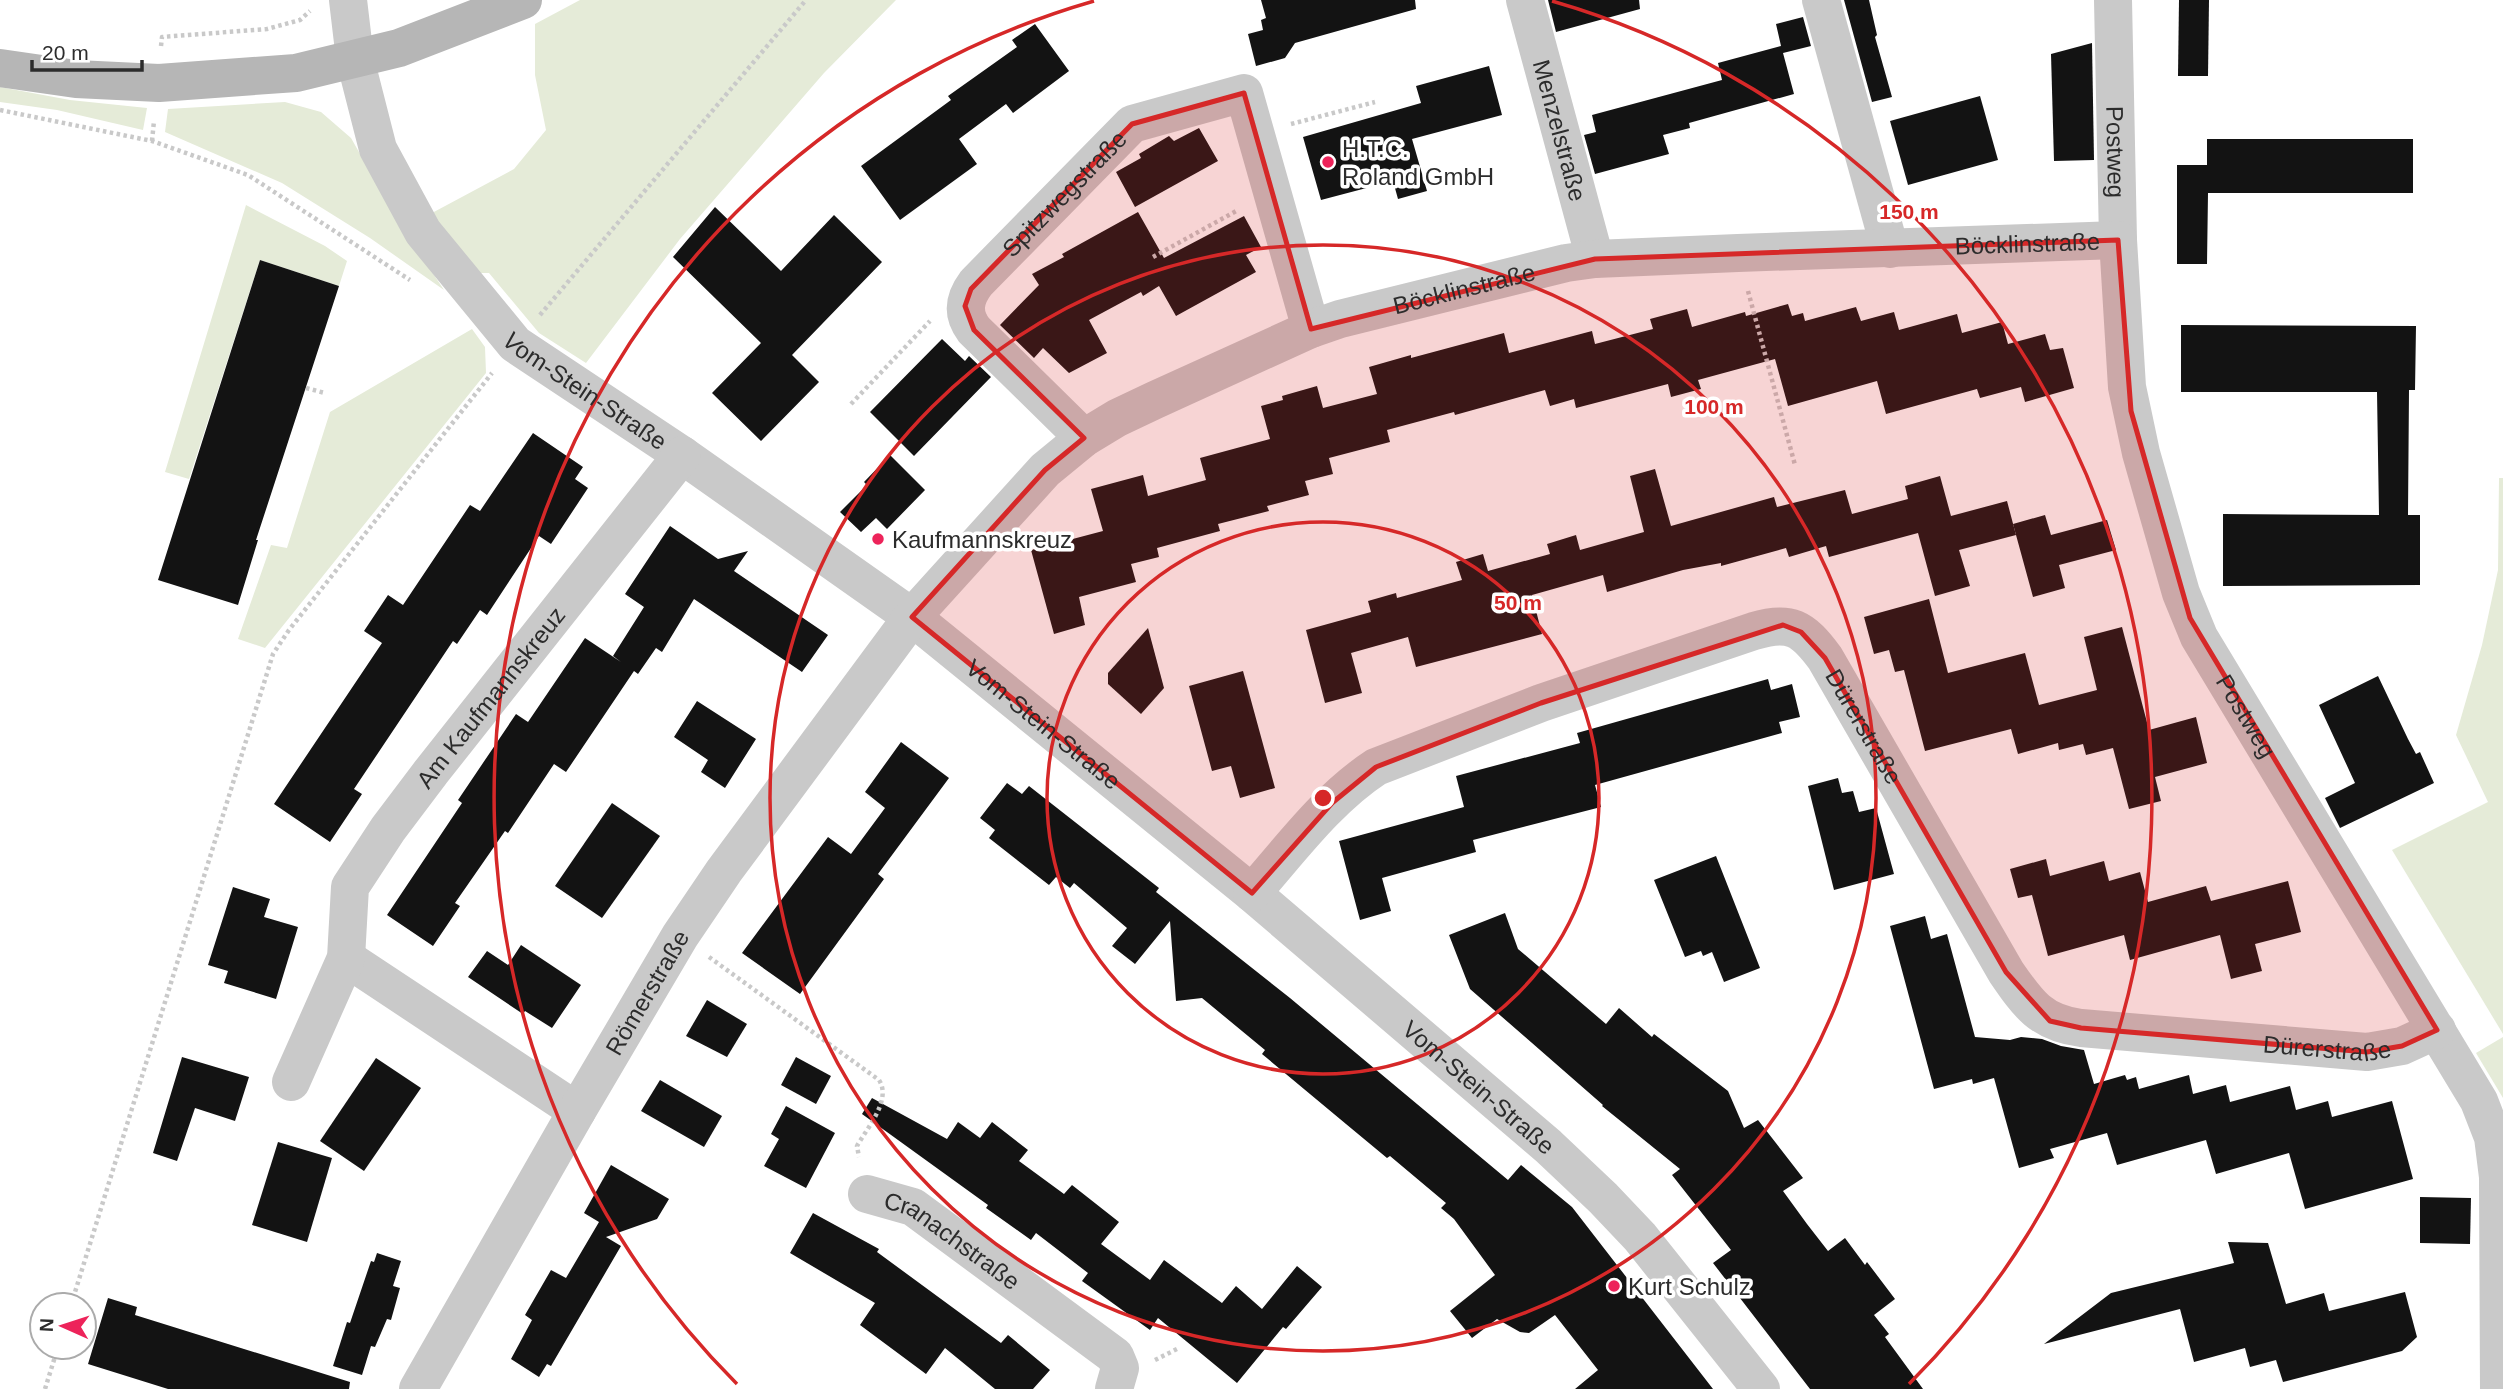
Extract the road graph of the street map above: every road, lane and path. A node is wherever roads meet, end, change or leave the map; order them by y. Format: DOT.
graph roads {
  1 [pos="348,0"];
  2 [pos="523,0"];
  3 [pos="806,0"];
  4 [pos="1525,0"];
  5 [pos="1821,0"];
  6 [pos="2113,0"];
  7 [pos="355,59"];
  8 [pos="0,68"];
  9 [pos="1375,102"];
  10 [pos="0,110"];
  11 [pos="1256,133"];
  12 [pos="1272,191"];
  13 [pos="2118,240"];
  14 [pos="1889,249"];
  15 [pos="1738,253"];
  16 [pos="1153,257"];
  17 [pos="1595,259"];
  18 [pos="419,286"];
  19 [pos="934,316"];
  20 [pos="1311,329"];
  21 [pos="515,344"];
  22 [pos="306,388"];
  23 [pos="325,393"];
  24 [pos="851,404"];
  25 [pos="1084,438"];
  26 [pos="682,455"];
  27 [pos="1795,465"];
  28 [pos="912,617"];
  29 [pos="1252,893"];
  30 [pos="680,936"];
  31 [pos="346,958"];
  32 [pos="2437,1030"];
  33 [pos="291,1082"];
  34 [pos="577,1111"];
  35 [pos="867,1194"];
  36 [pos="75,1291"];
  37 [pos="54,1361"];
  38 [pos="1117,1378"];
  39 [pos="45,1389"];
  40 [pos="418,1389"];
  41 [pos="1762,1389"];
  42 [pos="2499,1389"];
  1 -- 7 [label="street"];
  2 -- 7 [label="street"];
  3 -- 21 [label="path"];
  4 -- 17 [label="street, Menzelstraße"];
  5 -- 14 [label="street"];
  6 -- 13 [label="street, Postweg"];
  7 -- 8 [label="street"];
  7 -- 21 [label="street, Vom-Stein-Straße"];
  9 -- 11 [label="path"];
  10 -- 18 [label="path"];
  11 -- 12 [label="street, Spitzwegstraße"];
  11 -- 25 [label="street, Spitzwegstraße"];
  12 -- 16 [label="path"];
  12 -- 20 [label="street, Spitzwegstraße"];
  13 -- 14 [label="street, Böcklinstraße"];
  13 -- 32 [label="street, Postweg"];
  14 -- 15 [label="street, Böcklinstraße"];
  15 -- 17 [label="street, Böcklinstraße"];
  15 -- 27 [label="path"];
  17 -- 20 [label="street, Böcklinstraße"];
  19 -- 24 [label="path"];
  20 -- 25 [label="street, Böcklinstraße"];
  21 -- 26 [label="street, Vom-Stein-Straße"];
  21 -- 36 [label="path"];
  22 -- 23 [label="path"];
  25 -- 28 [label="street, Böcklinstraße"];
  26 -- 28 [label="street, Vom-Stein-Straße"];
  26 -- 31 [label="street, Am Kaufmannskreuz"];
  28 -- 29 [label="street, Vom-Stein-Straße"];
  28 -- 30 [label="street, Römerstraße"];
  29 -- 32 [label="street, Dürerstraße"];
  29 -- 41 [label="street, Vom-Stein-Straße"];
  30 -- 34 [label="street, Römerstraße"];
  30 -- 35 [label="path, Cranachstraße"];
  31 -- 33 [label="street, Am Kaufmannskreuz"];
  31 -- 34 [label="street"];
  32 -- 42 [label="street, Postweg"];
  34 -- 40 [label="street, Römerstraße"];
  35 -- 38 [label="street, Cranachstraße"];
  37 -- 39 [label="path"];
}
